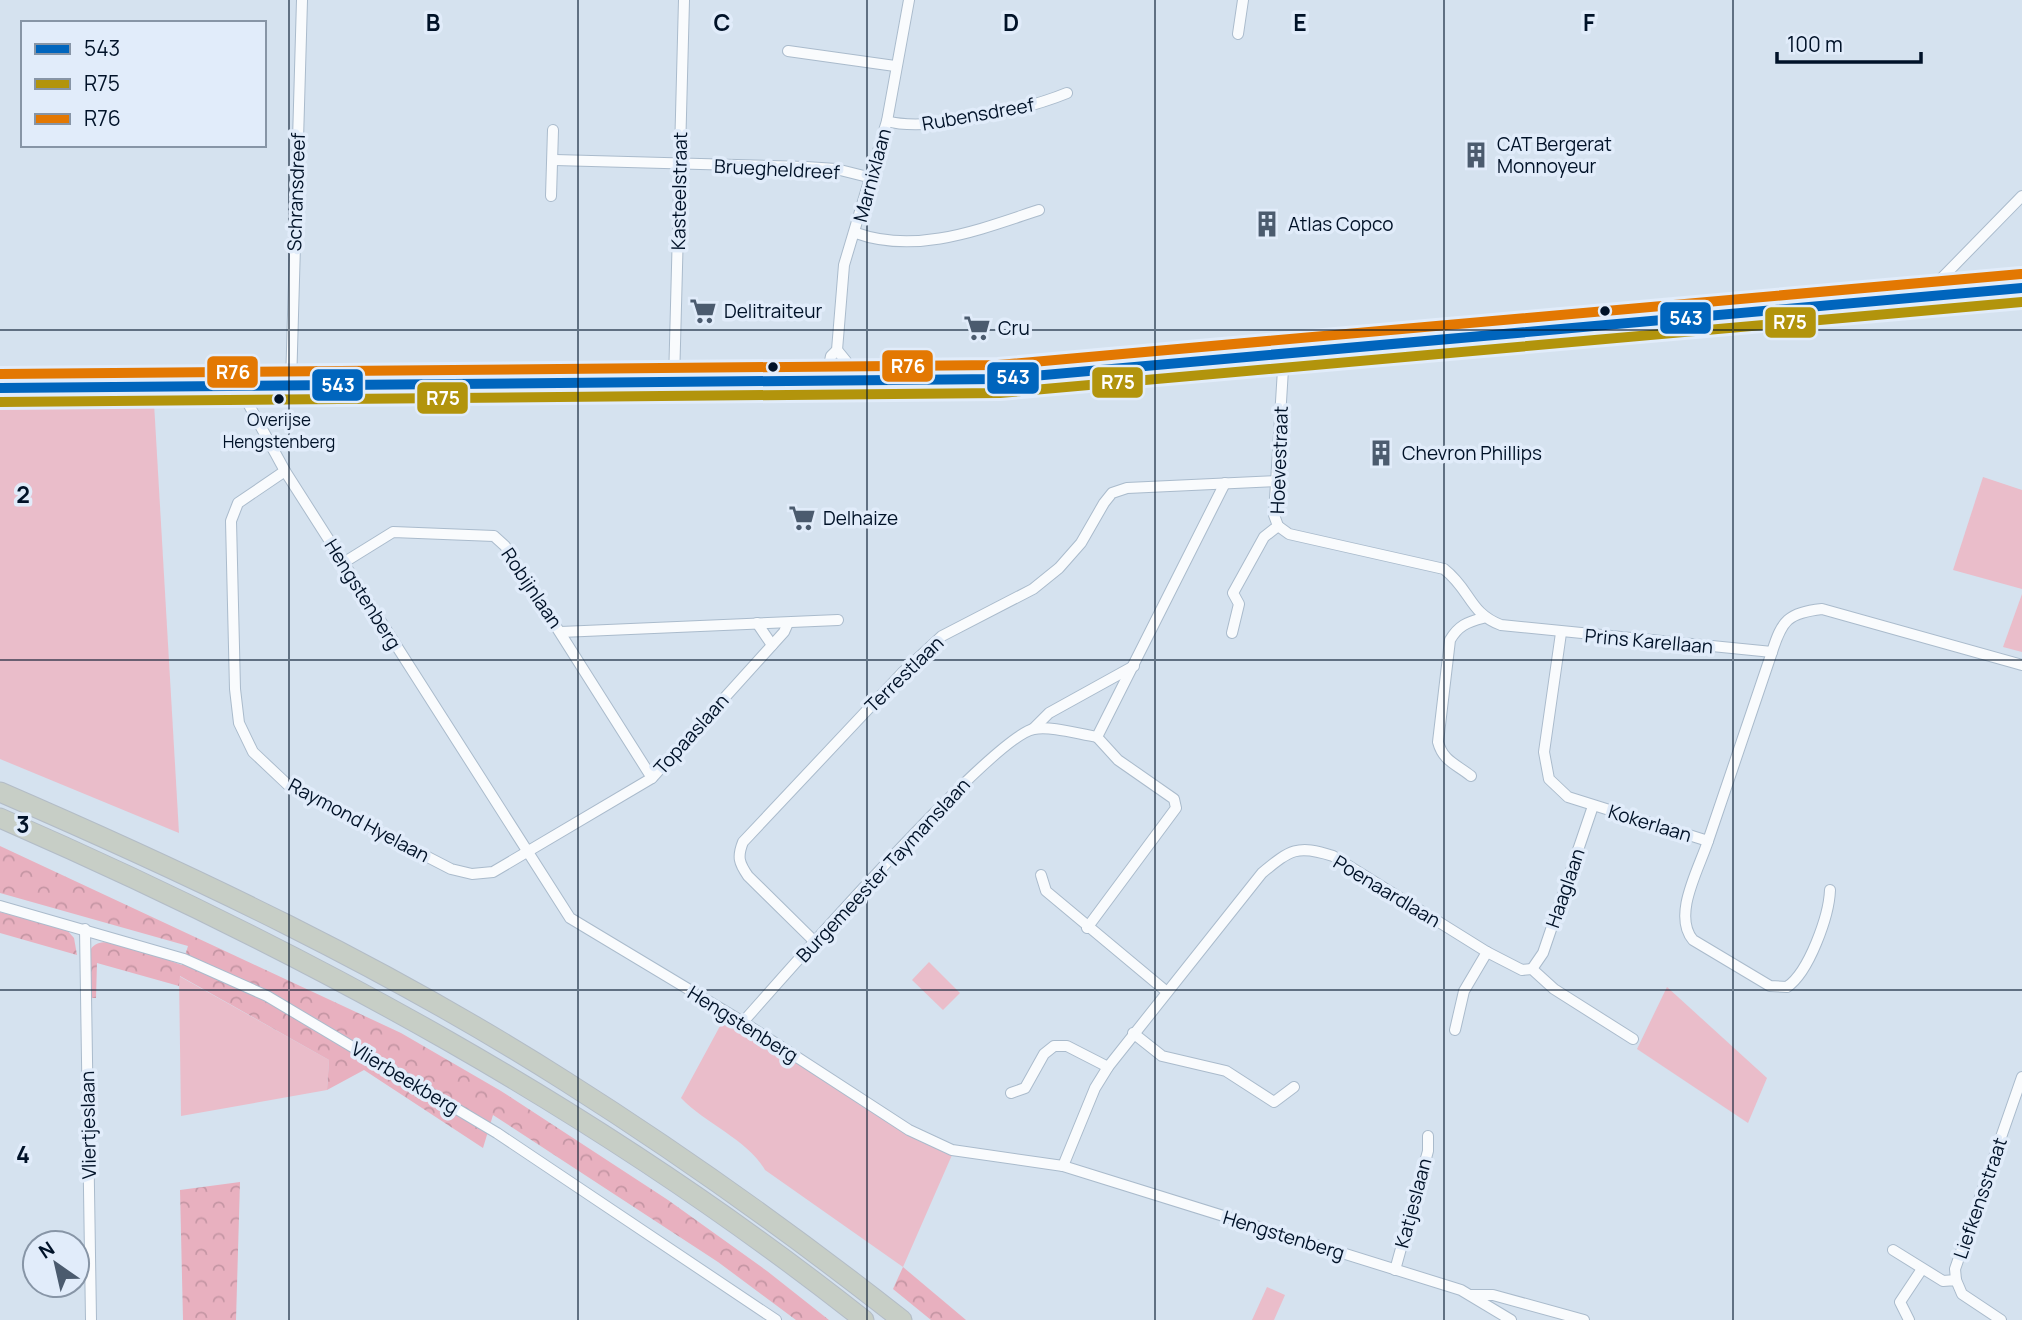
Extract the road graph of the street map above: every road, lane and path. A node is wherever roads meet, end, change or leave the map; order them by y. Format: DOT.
graph roads {
  1 [pos="302,0"];
  2 [pos="684,0"];
  3 [pos="909,0"];
  4 [pos="1244,0"];
  5 [pos="1238,34"];
  6 [pos="788,51"];
  7 [pos="895,66"];
  8 [pos="1067,93"];
  9 [pos="887,121"];
  10 [pos="553,130"];
  11 [pos="555,160"];
  12 [pos="680,165"];
  13 [pos="872,178"];
  14 [pos="2022,195"];
  15 [pos="551,196"];
  16 [pos="1039,210"];
  17 [pos="856,233"];
  18 [pos="2022,288"];
  19 [pos="1933,296"];
  20 [pos="837,350"];
  21 [pos="1284,353"];
  22 [pos="826,381"];
  23 [pos="674,382"];
  24 [pos="846,382"];
  25 [pos="238,385"];
  26 [pos="290,385"];
  27 [pos="0,388"];
  28 [pos="285,471"];
  29 [pos="1276,481"];
  30 [pos="1225,483"];
  31 [pos="1278,526"];
  32 [pos="343,563"];
  33 [pos="1483,618"];
  34 [pos="838,620"];
  35 [pos="788,622"];
  36 [pos="757,624"];
  37 [pos="561,632"];
  38 [pos="1232,633"];
  39 [pos="1561,633"];
  40 [pos="772,645"];
  41 [pos="1772,652"];
  42 [pos="2022,665"];
  43 [pos="1135,666"];
  44 [pos="1033,729"];
  45 [pos="1097,737"];
  46 [pos="1471,776"];
  47 [pos="652,778"];
  48 [pos="0,792"];
  49 [pos="1593,806"];
  50 [pos="0,818"];
  51 [pos="1708,842"];
  52 [pos="528,854"];
  53 [pos="1041,875"];
  54 [pos="1829,890"];
  55 [pos="0,906"];
  56 [pos="1087,928"];
  57 [pos="85,929"];
  58 [pos="814,941"];
  59 [pos="1487,952"];
  60 [pos="1532,969"];
  61 [pos="1167,992"];
  62 [pos="743,1022"];
  63 [pos="1455,1030"];
  64 [pos="1133,1033"];
  65 [pos="1633,1039"];
  66 [pos="1108,1067"];
  67 [pos="2022,1077"];
  68 [pos="1294,1087"];
  69 [pos="1011,1093"];
  70 [pos="1428,1136"];
  71 [pos="1063,1166"];
  72 [pos="1893,1250"];
  73 [pos="1923,1269"];
  74 [pos="1395,1270"];
  75 [pos="1956,1280"];
  76 [pos="1471,1295"];
  77 [pos="90,1320"];
  78 [pos="776,1320"];
  79 [pos="864,1320"];
  80 [pos="902,1320"];
  81 [pos="1511,1320"];
  82 [pos="1584,1320"];
  83 [pos="1909,1320"];
  84 [pos="2000,1320"];
  1 -- 26 [label="street, Schransdreef"];
  2 -- 12 [label="street, Kasteelstraat"];
  3 -- 7 [label="street, Marnixlaan"];
  4 -- 5 [label="street"];
  6 -- 7 [label="street"];
  7 -- 9 [label="street, Marnixlaan"];
  8 -- 9 [label="street, Rubensdreef"];
  9 -- 13 [label="street, Marnixlaan"];
  10 -- 11 [label="street"];
  11 -- 12 [label="street, Bruegheldreef"];
  11 -- 15 [label="street"];
  12 -- 13 [label="street, Bruegheldreef"];
  12 -- 23 [label="street, Kasteelstraat"];
  13 -- 17 [label="street, Marnixlaan"];
  14 -- 19 [label="street"];
  16 -- 17 [label="street"];
  17 -- 20 [label="street, Marnixlaan"];
  18 -- 19 [label="main road"];
  19 -- 21 [label="main road"];
  20 -- 22 [label="street, Marnixlaan"];
  20 -- 24 [label="street, Marnixlaan"];
  21 -- 24 [label="main road"];
  21 -- 29 [label="street, Hoevestraat"];
  22 -- 23 [label="main road"];
  22 -- 24 [label="main road"];
  23 -- 26 [label="main road"];
  25 -- 26 [label="main road"];
  25 -- 27 [label="main road"];
  25 -- 28 [label="street, Hengstenberg"];
  28 -- 32 [label="street, Hengstenberg"];
  28 -- 52 [label="street, Raymond Hyelaan"];
  29 -- 30 [label="street, Terrestlaan"];
  29 -- 31 [label="street, Hoevestraat"];
  30 -- 43 [label="street"];
  30 -- 58 [label="street, Terrestlaan"];
  31 -- 33 [label="street"];
  31 -- 38 [label="street, Hoevestraat"];
  32 -- 37 [label="street, Robijnlaan"];
  32 -- 52 [label="street, Hengstenberg"];
  33 -- 39 [label="street, Prins Karellaan"];
  33 -- 46 [label="street"];
  34 -- 35 [label="street"];
  35 -- 36 [label="street"];
  35 -- 40 [label="street, Topaaslaan"];
  36 -- 37 [label="street"];
  36 -- 40 [label="street"];
  37 -- 47 [label="street, Robijnlaan"];
  39 -- 41 [label="street, Prins Karellaan"];
  39 -- 49 [label="street, Kokerlaan"];
  40 -- 47 [label="street, Topaaslaan"];
  41 -- 42 [label="street"];
  41 -- 51 [label="street, Kokerlaan"];
  43 -- 44 [label="street, Burgemeester Taymanslaan"];
  43 -- 45 [label="street"];
  44 -- 45 [label="street"];
  44 -- 58 [label="street, Burgemeester Taymanslaan"];
  45 -- 56 [label="street"];
  47 -- 52 [label="street, Topaaslaan"];
  48 -- 80 [label="highway"];
  49 -- 51 [label="street, Kokerlaan"];
  49 -- 60 [label="street, Haaglaan"];
  50 -- 79 [label="highway"];
  51 -- 54 [label="street"];
  52 -- 62 [label="street, Hengstenberg"];
  53 -- 56 [label="street"];
  55 -- 57 [label="street, Vlierbeekberg"];
  56 -- 61 [label="street"];
  57 -- 77 [label="street, Vliertjeslaan"];
  57 -- 78 [label="street, Vlierbeekberg"];
  58 -- 62 [label="street, Burgemeester Taymanslaan"];
  59 -- 60 [label="street, Poenaardlaan"];
  59 -- 61 [label="street, Poenaardlaan"];
  59 -- 63 [label="street"];
  60 -- 65 [label="street, Poenaardlaan"];
  61 -- 64 [label="street, Poenaardlaan"];
  62 -- 71 [label="street, Hengstenberg"];
  64 -- 66 [label="street, Poenaardlaan"];
  64 -- 68 [label="street"];
  66 -- 69 [label="street"];
  66 -- 71 [label="street, Poenaardlaan"];
  67 -- 75 [label="street, Liefkensstraat"];
  70 -- 74 [label="street, Katjeslaan"];
  71 -- 74 [label="street, Hengstenberg"];
  72 -- 73 [label="street"];
  73 -- 75 [label="street"];
  73 -- 83 [label="street"];
  74 -- 76 [label="street, Hengstenberg"];
  75 -- 84 [label="street"];
  76 -- 81 [label="street, Hengstenberg"];
  76 -- 82 [label="street"];
}
